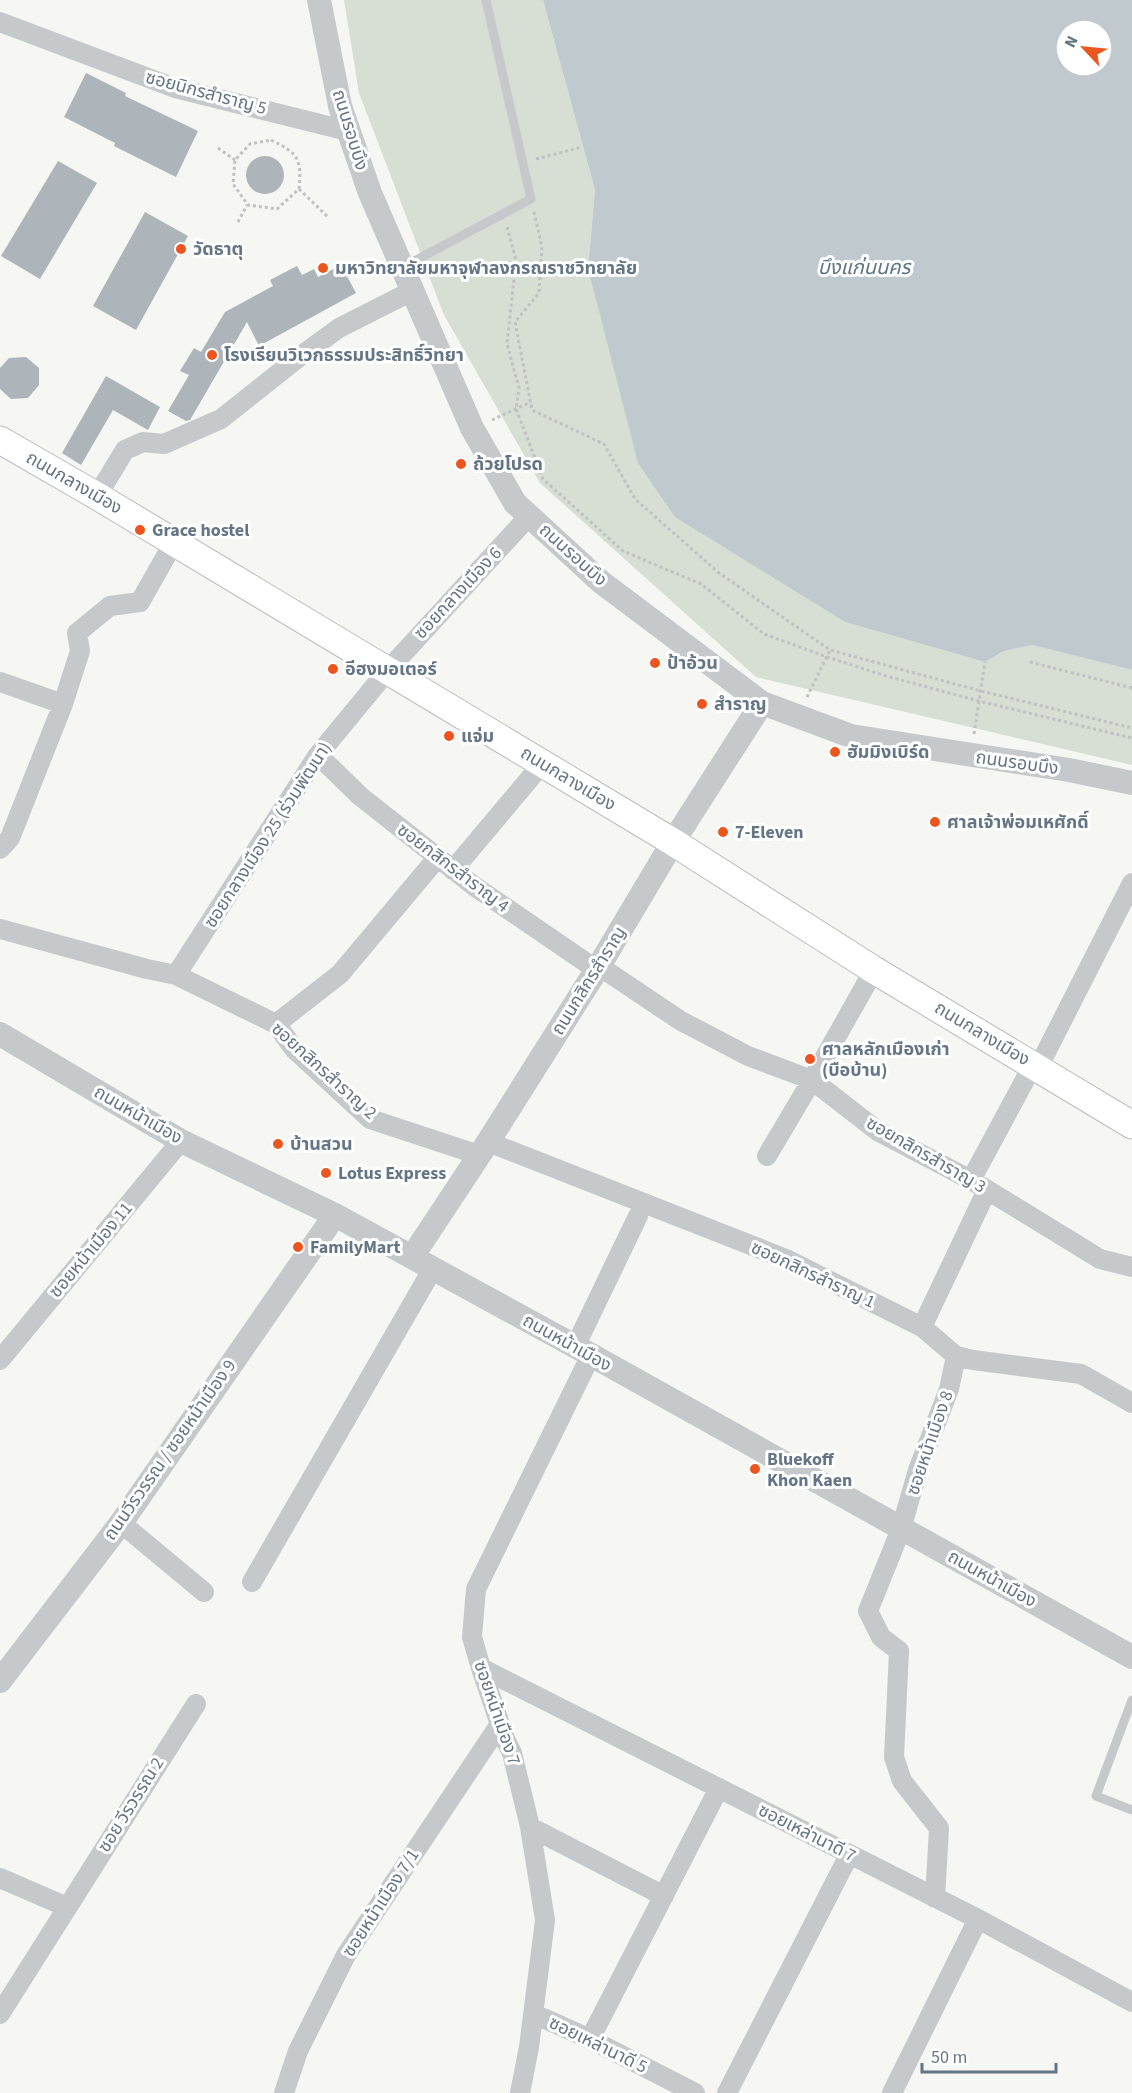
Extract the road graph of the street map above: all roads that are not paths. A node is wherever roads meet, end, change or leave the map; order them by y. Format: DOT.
graph roads {
  1 [pos="319,0"];
  2 [pos="486,0"];
  3 [pos="0,21"];
  4 [pos="348,131"];
  5 [pos="403,267"];
  6 [pos="412,291"];
  7 [pos="3,448"];
  8 [pos="98,496"];
  9 [pos="530,516"];
  10 [pos="174,542"];
  11 [pos="387,670"];
  12 [pos="0,682"];
  13 [pos="762,703"];
  14 [pos="63,704"];
  15 [pos="318,755"];
  16 [pos="542,764"];
  17 [pos="1132,783"];
  18 [pos="673,842"];
  19 [pos="0,849"];
  20 [pos="438,857"];
  21 [pos="453,870"];
  22 [pos="1132,883"];
  23 [pos="0,929"];
  24 [pos="598,968"];
  25 [pos="874,970"];
  26 [pos="176,975"];
  27 [pos="276,1024"];
  28 [pos="0,1034"];
  29 [pos="1035,1066"];
  30 [pos="812,1080"];
  31 [pos="1132,1125"];
  32 [pos="181,1141"];
  33 [pos="483,1148"];
  34 [pos="767,1156"];
  35 [pos="979,1185"];
  36 [pos="335,1215"];
  37 [pos="638,1216"];
  38 [pos="422,1264"];
  39 [pos="1132,1267"];
  40 [pos="922,1328"];
  41 [pos="583,1351"];
  42 [pos="956,1356"];
  43 [pos="0,1360"];
  44 [pos="1132,1403"];
  45 [pos="121,1523"];
  46 [pos="902,1529"];
  47 [pos="252,1582"];
  48 [pos="204,1592"];
  49 [pos="1132,1657"];
  50 [pos="481,1668"];
  51 [pos="0,1681"];
  52 [pos="1132,1700"];
  53 [pos="196,1704"];
  54 [pos="500,1724"];
  55 [pos="719,1788"];
  56 [pos="1132,1810"];
  57 [pos="530,1827"];
  58 [pos="849,1855"];
  59 [pos="0,1878"];
  60 [pos="664,1896"];
  61 [pos="935,1898"];
  62 [pos="67,1906"];
  63 [pos="978,1919"];
  64 [pos="1132,2002"];
  65 [pos="0,2014"];
  66 [pos="534,2014"];
  67 [pos="590,2039"];
  68 [pos="284,2093"];
  69 [pos="520,2093"];
  70 [pos="694,2093"];
  71 [pos="727,2093"];
  72 [pos="892,2093"];
  1 -- 4 [label="street, ถนนรอบบึง"];
  2 -- 5 [label="lane"];
  3 -- 4 [label="street, ซอยนิกรสำราญ 5"];
  4 -- 5 [label="street, ถนนรอบบึง"];
  5 -- 6 [label="street, ถนนรอบบึง"];
  6 -- 8 [label="street"];
  6 -- 9 [label="street, ถนนรอบบึง"];
  7 -- 8 [label="main road, ถนนกลางเมือง"];
  8 -- 10 [label="main road, ถนนกลางเมือง"];
  9 -- 11 [label="street, ซอยกลางเมือง 6"];
  9 -- 13 [label="street, ถนนรอบบึง"];
  10 -- 11 [label="main road, ถนนกลางเมือง"];
  10 -- 14 [label="street"];
  11 -- 15 [label="street, ซอยกลางเมือง 25 (ร่วมพัฒนา)"];
  11 -- 16 [label="main road, ถนนกลางเมือง"];
  12 -- 14 [label="street"];
  13 -- 17 [label="street, ถนนรอบบึง"];
  13 -- 18 [label="street, ถนนกสิกรสำราญ"];
  14 -- 19 [label="street"];
  15 -- 20 [label="street, ซอยกสิกรสำราญ 4"];
  15 -- 26 [label="street, ซอยกลางเมือง 25 (ร่วมพัฒนา)"];
  16 -- 18 [label="main road, ถนนกลางเมือง"];
  16 -- 21 [label="street"];
  18 -- 24 [label="street, ถนนกสิกรสำราญ"];
  18 -- 25 [label="main road, ถนนกลางเมือง"];
  20 -- 21 [label="street, ซอยกสิกรสำราญ 4"];
  20 -- 27 [label="street"];
  21 -- 24 [label="street, ซอยกสิกรสำราญ 4"];
  22 -- 29 [label="street"];
  23 -- 26 [label="street, ซอยกสิกรสำราญ 2"];
  24 -- 30 [label="street, ซอยกสิกรสำราญ 3"];
  24 -- 33 [label="street, ถนนกสิกรสำราญ"];
  25 -- 29 [label="main road, ถนนกลางเมือง"];
  25 -- 30 [label="street"];
  26 -- 27 [label="street, ซอยกสิกรสำราญ 2"];
  27 -- 33 [label="street, ซอยกสิกรสำราญ 2"];
  28 -- 32 [label="street, ถนนหน้าเมือง"];
  29 -- 31 [label="main road, ถนนกลางเมือง"];
  29 -- 35 [label="street"];
  30 -- 34 [label="street"];
  30 -- 35 [label="street, ซอยกสิกรสำราญ 3"];
  32 -- 36 [label="street, ถนนหน้าเมือง"];
  32 -- 43 [label="street, ซอยหน้าเมือง 11"];
  33 -- 38 [label="street, ถนนกสิกรสำราญ"];
  33 -- 40 [label="street, ซอยกสิกรสำราญ 1"];
  35 -- 39 [label="street, ซอยกสิกรสำราญ 3"];
  35 -- 40 [label="street"];
  36 -- 38 [label="street, ถนนหน้าเมือง"];
  36 -- 45 [label="street, ถนนวีรวรรณ / ซอยหน้าเมือง 9"];
  37 -- 41 [label="street, ซอยหน้าเมือง 7"];
  38 -- 41 [label="street, ถนนหน้าเมือง"];
  38 -- 47 [label="street"];
  40 -- 42 [label="street, ซอยกสิกรสำราญ 1"];
  41 -- 46 [label="street, ถนนหน้าเมือง"];
  41 -- 50 [label="street, ซอยหน้าเมือง 7"];
  42 -- 44 [label="street, ซอยกสิกรสำราญ 1"];
  42 -- 46 [label="street, ซอยหน้าเมือง 8"];
  45 -- 48 [label="street"];
  45 -- 51 [label="street, ถนนวีรวรรณ / ซอยหน้าเมือง 9"];
  46 -- 49 [label="street, ถนนหน้าเมือง"];
  46 -- 61 [label="street, ซอยหน้าเมือง 8"];
  50 -- 54 [label="street, ซอยหน้าเมือง 7"];
  50 -- 55 [label="street, ซอยเหล่านาดี 7"];
  52 -- 56 [label="lane"];
  53 -- 62 [label="street, ซอย วีรวรรณ 2"];
  54 -- 57 [label="street, ซอยหน้าเมือง 7"];
  54 -- 68 [label="street, ซอยหน้าเมือง 7/1"];
  55 -- 58 [label="street, ซอยเหล่านาดี 7"];
  55 -- 60 [label="street"];
  57 -- 60 [label="street"];
  57 -- 66 [label="street, ซอยหน้าเมือง 7"];
  58 -- 61 [label="street, ซอยเหล่านาดี 7"];
  58 -- 71 [label="street"];
  59 -- 62 [label="street"];
  60 -- 67 [label="street"];
  61 -- 63 [label="street, ซอยเหล่านาดี 7"];
  62 -- 65 [label="street, ซอย วีรวรรณ 2"];
  63 -- 64 [label="street, ซอยเหล่านาดี 7"];
  63 -- 72 [label="street"];
  66 -- 67 [label="street, ซอยเหล่านาดี 5"];
  66 -- 69 [label="street, ซอยหน้าเมือง 7"];
  67 -- 70 [label="street, ซอยเหล่านาดี 5"];
}
